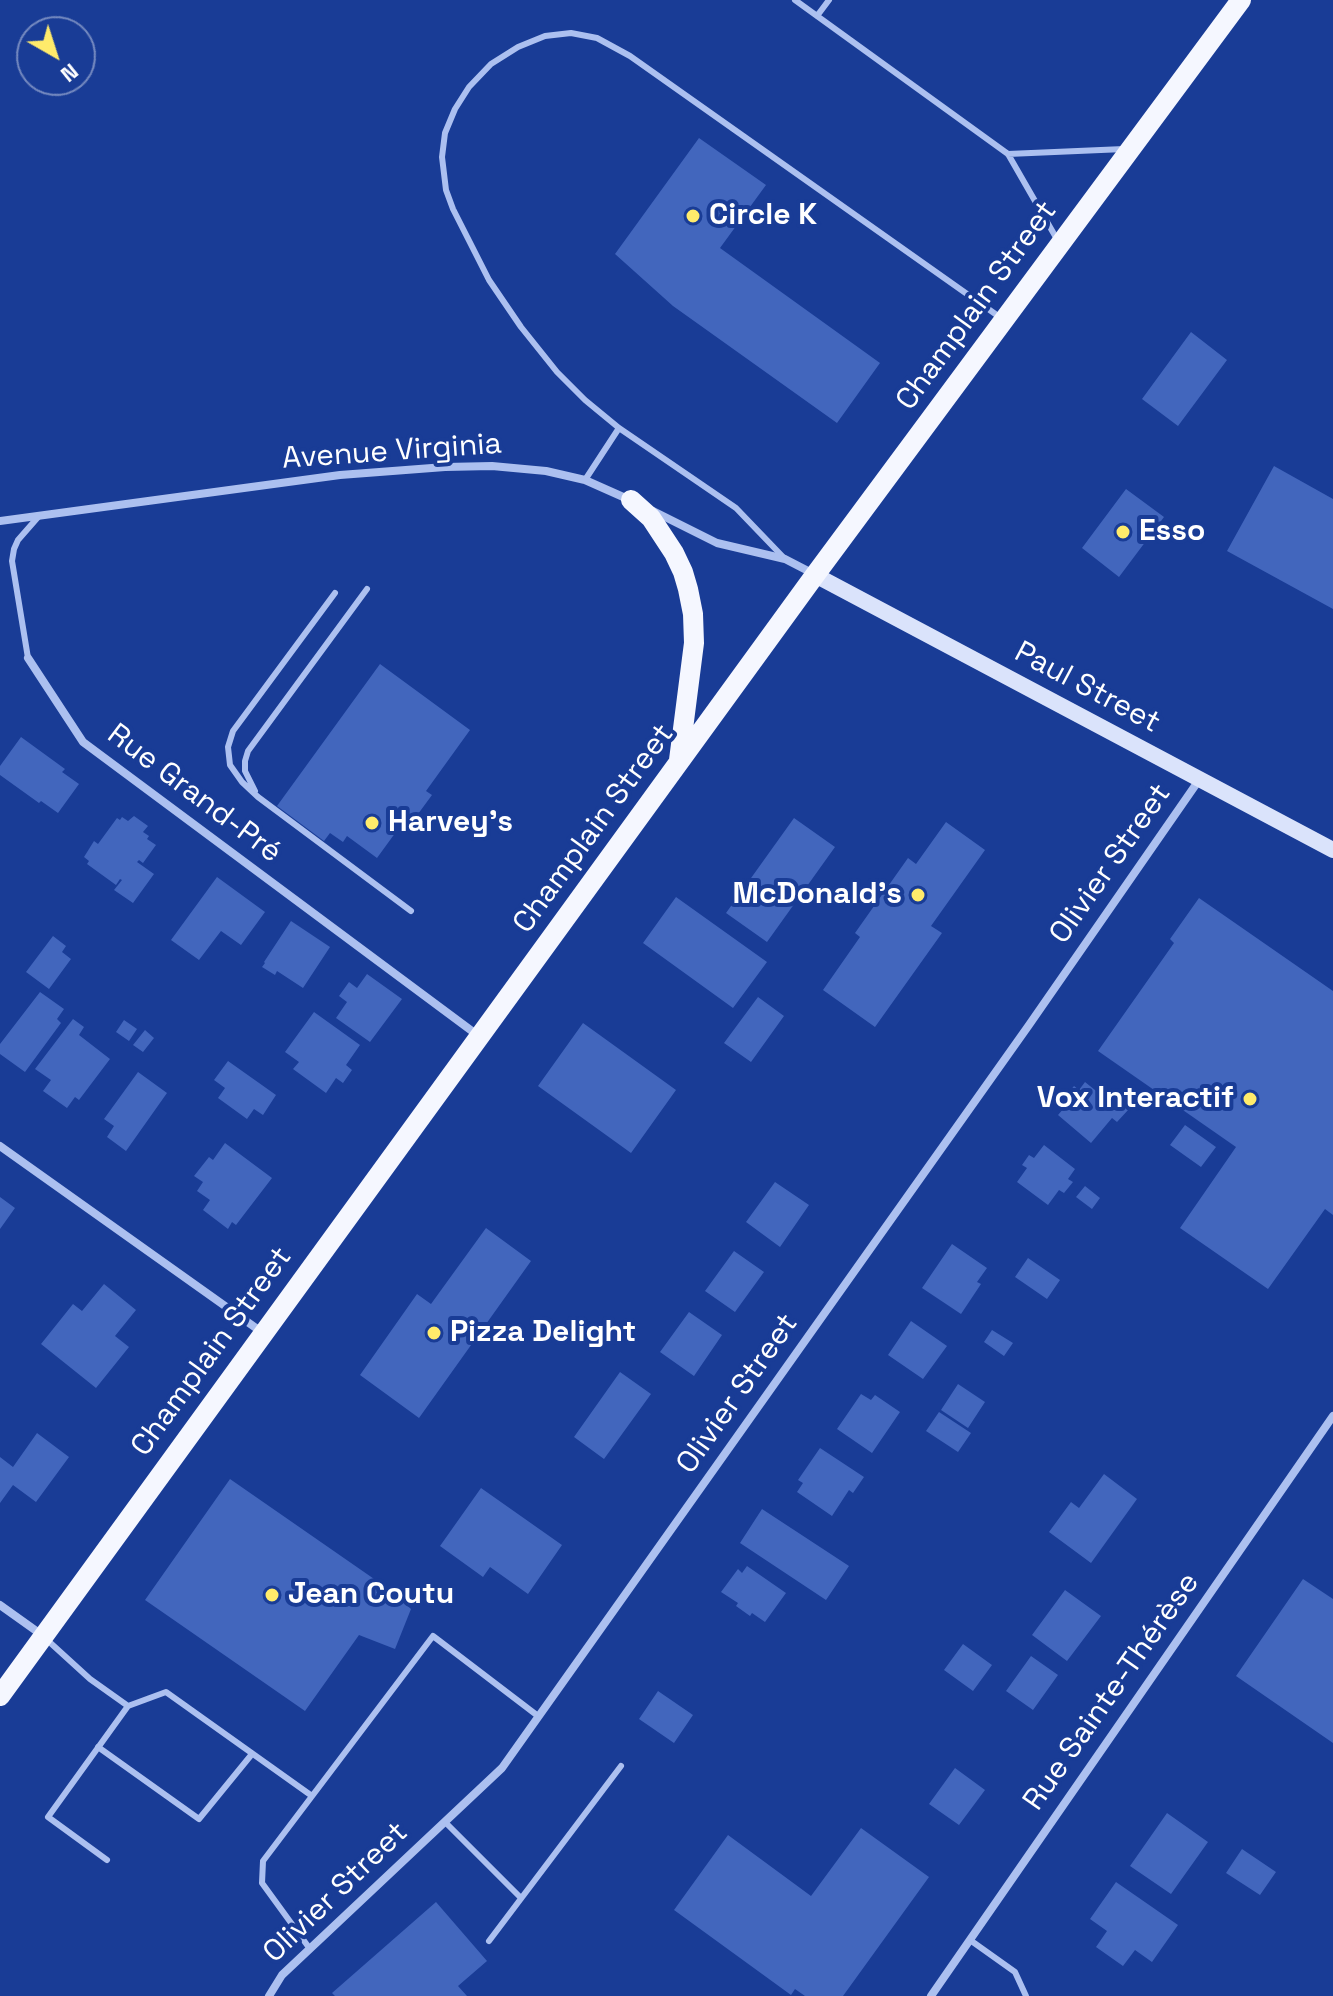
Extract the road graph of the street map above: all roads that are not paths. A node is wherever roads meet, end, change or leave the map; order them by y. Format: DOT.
graph roads {
  1 [pos="795,0"];
  2 [pos="829,0"];
  3 [pos="1241,0"];
  4 [pos="817,16"];
  5 [pos="1131,149"];
  6 [pos="1008,154"];
  7 [pos="1060,244"];
  8 [pos="1004,320"];
  9 [pos="619,428"];
  10 [pos="585,480"];
  11 [pos="631,500"];
  12 [pos="40,516"];
  13 [pos="0,521"];
  14 [pos="785,559"];
  15 [pos="815,575"];
  16 [pos="367,589"];
  17 [pos="335,593"];
  18 [pos="28,658"];
  19 [pos="678,764"];
  20 [pos="1200,779"];
  21 [pos="258,797"];
  22 [pos="1333,850"];
  23 [pos="411,911"];
  24 [pos="480,1037"];
  25 [pos="0,1146"];
  26 [pos="263,1333"];
  27 [pos="1333,1416"];
  28 [pos="0,1605"];
  29 [pos="43,1636"];
  30 [pos="0,1696"];
  31 [pos="128,1706"];
  32 [pos="538,1716"];
  33 [pos="98,1747"];
  34 [pos="252,1754"];
  35 [pos="621,1766"];
  36 [pos="312,1796"];
  37 [pos="445,1822"];
  38 [pos="107,1860"];
  39 [pos="521,1898"];
  40 [pos="970,1940"];
  41 [pos="489,1941"];
  42 [pos="310,1949"];
  43 [pos="269,1996"];
  44 [pos="931,1996"];
  45 [pos="1026,1996"];
  1 -- 4 [label="lane"];
  2 -- 4 [label="lane"];
  3 -- 5 [label="main road, Champlain Street"];
  4 -- 6 [label="lane"];
  5 -- 6 [label="lane"];
  5 -- 7 [label="main road, Champlain Street"];
  6 -- 7 [label="lane"];
  7 -- 8 [label="main road, Champlain Street"];
  8 -- 9 [label="lane"];
  8 -- 15 [label="main road, Champlain Street"];
  9 -- 10 [label="lane"];
  9 -- 14 [label="lane"];
  10 -- 11 [label="street, Avenue Virginia"];
  10 -- 12 [label="street, Avenue Virginia"];
  11 -- 14 [label="street, Avenue Virginia"];
  11 -- 19 [label="main road"];
  12 -- 13 [label="street, Avenue Virginia"];
  12 -- 18 [label="lane, Rue Grand-Pré"];
  14 -- 15 [label="street, Avenue Virginia"];
  15 -- 19 [label="main road, Champlain Street"];
  15 -- 20 [label="main road, Paul Street"];
  16 -- 21 [label="lane"];
  17 -- 21 [label="lane"];
  18 -- 24 [label="street, Rue Grand-Pré"];
  19 -- 24 [label="main road, Champlain Street"];
  20 -- 22 [label="main road, Paul Street"];
  20 -- 32 [label="street, Olivier Street"];
  21 -- 23 [label="lane"];
  24 -- 26 [label="main road, Champlain Street"];
  25 -- 26 [label="street"];
  26 -- 29 [label="main road, Champlain Street"];
  27 -- 40 [label="street, Rue Sainte-Thérèse"];
  28 -- 29 [label="street"];
  29 -- 30 [label="main road, Champlain Street"];
  29 -- 31 [label="lane"];
  31 -- 33 [label="lane"];
  31 -- 34 [label="lane"];
  32 -- 36 [label="lane"];
  32 -- 37 [label="street, Olivier Street"];
  33 -- 34 [label="lane"];
  33 -- 38 [label="lane"];
  34 -- 36 [label="lane"];
  35 -- 39 [label="lane"];
  36 -- 42 [label="lane"];
  37 -- 39 [label="lane"];
  37 -- 42 [label="street, Olivier Street"];
  39 -- 41 [label="lane"];
  40 -- 44 [label="street, Rue Sainte-Thérèse"];
  40 -- 45 [label="lane"];
  42 -- 43 [label="street, Olivier Street"];
}
